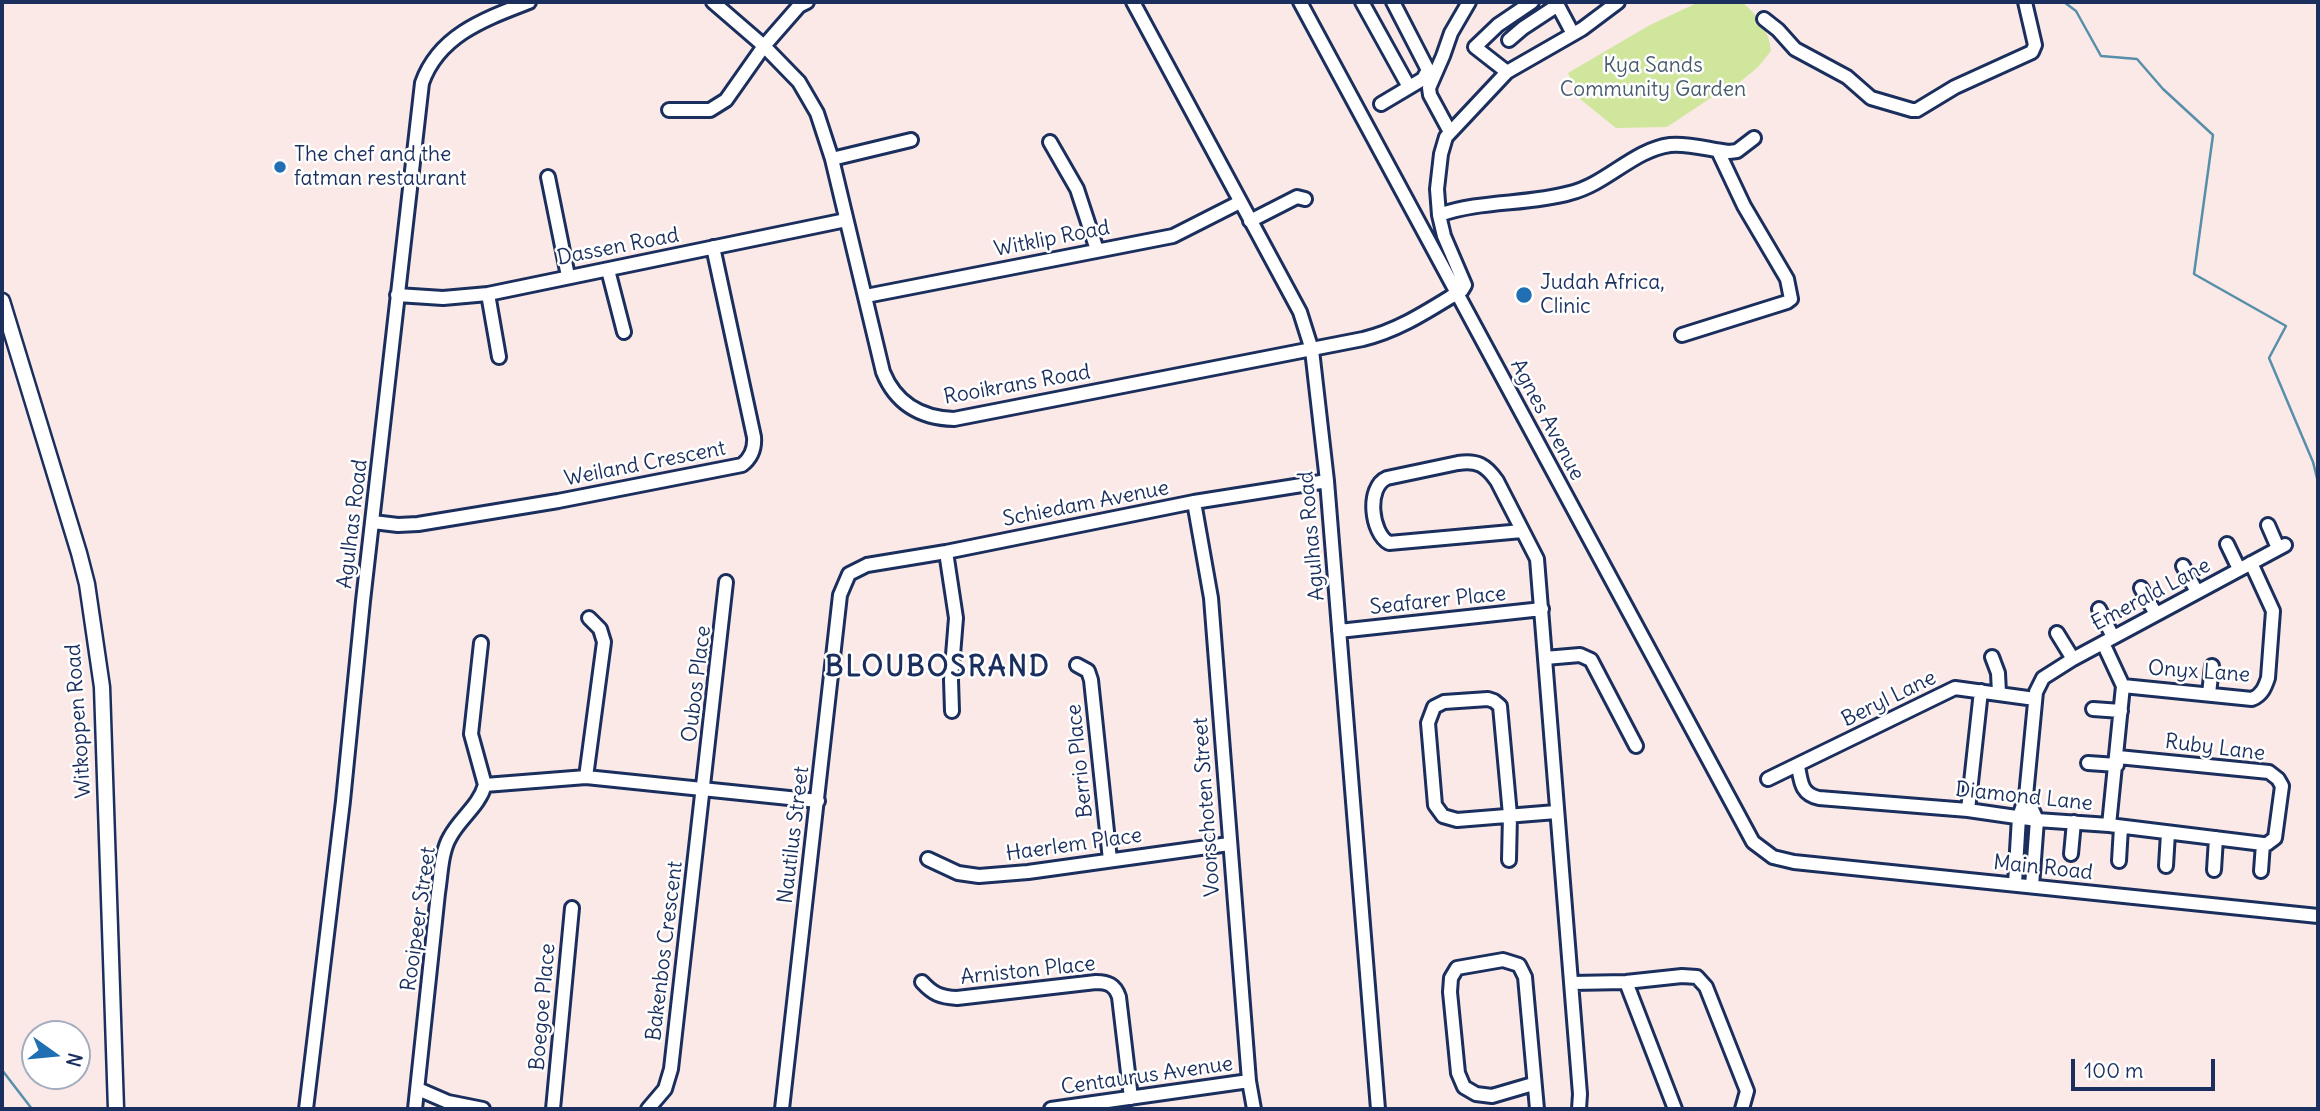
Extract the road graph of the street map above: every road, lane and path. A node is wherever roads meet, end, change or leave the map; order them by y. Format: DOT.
graph roads {
  1 [pos="529,2"];
  2 [pos="713,2"];
  3 [pos="807,2"];
  4 [pos="1133,2"];
  5 [pos="1300,2"];
  6 [pos="1362,2"];
  7 [pos="1393,2"];
  8 [pos="1469,2"];
  9 [pos="1532,2"];
  10 [pos="1618,2"];
  11 [pos="2025,2"];
  12 [pos="1557,3"];
  13 [pos="1599,7"];
  14 [pos="1764,19"];
  15 [pos="1573,34"];
  16 [pos="1509,40"];
  17 [pos="764,46"];
  18 [pos="1507,72"];
  19 [pos="1409,87"];
  20 [pos="1381,104"];
  21 [pos="669,110"];
  22 [pos="1450,132"];
  23 [pos="1754,138"];
  24 [pos="911,140"];
  25 [pos="1049,142"];
  26 [pos="1718,151"];
  27 [pos="832,159"];
  28 [pos="548,177"];
  29 [pos="1305,199"];
  30 [pos="1240,202"];
  31 [pos="1439,215"];
  32 [pos="846,220"];
  33 [pos="1250,221"];
  34 [pos="713,247"];
  35 [pos="1097,250"];
  36 [pos="608,270"];
  37 [pos="568,276"];
  38 [pos="1457,293"];
  39 [pos="488,294"];
  40 [pos="397,295"];
  41 [pos="866,296"];
  42 [pos="2,301"];
  43 [pos="624,332"];
  44 [pos="1682,335"];
  45 [pos="1312,350"];
  46 [pos="499,357"];
  47 [pos="1327,481"];
  48 [pos="1194,502"];
  49 [pos="373,522"];
  50 [pos="2268,525"];
  51 [pos="1522,531"];
  52 [pos="2227,544"];
  53 [pos="946,552"];
  54 [pos="2183,566"];
  55 [pos="2245,566"];
  56 [pos="854,570"];
  57 [pos="726,582"];
  58 [pos="2141,588"];
  59 [pos="2197,592"];
  60 [pos="1542,609"];
  61 [pos="2099,609"];
  62 [pos="2156,614"];
  63 [pos="589,618"];
  64 [pos="1339,631"];
  65 [pos="2057,634"];
  66 [pos="2108,640"];
  67 [pos="481,643"];
  68 [pos="1992,657"];
  69 [pos="1545,658"];
  70 [pos="2073,659"];
  71 [pos="1077,665"];
  72 [pos="2212,666"];
  73 [pos="2123,686"];
  74 [pos="1981,691"];
  75 [pos="1999,694"];
  76 [pos="2209,694"];
  77 [pos="2035,699"];
  78 [pos="2093,709"];
  79 [pos="2121,710"];
  80 [pos="952,711"];
  81 [pos="1636,746"];
  82 [pos="2117,761"];
  83 [pos="2088,763"];
  84 [pos="1798,766"];
  85 [pos="586,777"];
  86 [pos="1768,779"];
  87 [pos="485,785"];
  88 [pos="704,791"];
  89 [pos="2026,796"];
  90 [pos="818,801"];
  91 [pos="1968,810"];
  92 [pos="1556,811"];
  93 [pos="1510,815"];
  94 [pos="2020,817"];
  95 [pos="2037,820"];
  96 [pos="2074,822"];
  97 [pos="2115,826"];
  98 [pos="2168,833"];
  99 [pos="2216,838"];
  100 [pos="1229,844"];
  101 [pos="2265,844"];
  102 [pos="1765,852"];
  103 [pos="2071,854"];
  104 [pos="928,859"];
  105 [pos="1110,860"];
  106 [pos="1509,860"];
  107 [pos="2119,861"];
  108 [pos="2166,866"];
  109 [pos="2214,870"];
  110 [pos="2260,871"];
  111 [pos="2015,884"];
  112 [pos="2032,886"];
  113 [pos="572,908"];
  114 [pos="2318,916"];
  115 [pos="922,982"];
  116 [pos="1626,982"];
  117 [pos="1572,984"];
  118 [pos="1249,1081"];
  119 [pos="1533,1084"];
  120 [pos="418,1089"];
  121 [pos="1131,1098"];
  122 [pos="116,1109"];
  123 [pos="306,1109"];
  124 [pos="415,1109"];
  125 [pos="483,1109"];
  126 [pos="553,1109"];
  127 [pos="648,1109"];
  128 [pos="782,1109"];
  129 [pos="1051,1109"];
  130 [pos="1254,1109"];
  131 [pos="1378,1109"];
  132 [pos="1537,1109"];
  133 [pos="1579,1109"];
  134 [pos="1675,1109"];
  135 [pos="1742,1109"];
  1 -- 40 [label="street, Agulhas Road"];
  2 -- 17 [label="street, Rooikrans Road"];
  3 -- 17 [label="street"];
  4 -- 30 [label="street, Agulhas Road"];
  5 -- 38 [label="street, Agnes Avenue"];
  6 -- 19 [label="street"];
  7 -- 19 [label="street"];
  8 -- 22 [label="street"];
  9 -- 18 [label="street"];
  10 -- 13 [label="street"];
  11 -- 14 [label="street"];
  12 -- 15 [label="street"];
  12 -- 16 [label="street"];
  13 -- 15 [label="street"];
  15 -- 18 [label="street"];
  17 -- 21 [label="street"];
  17 -- 27 [label="street, Rooikrans Road"];
  18 -- 22 [label="street"];
  19 -- 20 [label="street"];
  22 -- 31 [label="street"];
  23 -- 26 [label="street"];
  24 -- 27 [label="street"];
  25 -- 35 [label="street"];
  26 -- 31 [label="street"];
  26 -- 44 [label="street"];
  27 -- 32 [label="street, Rooikrans Road"];
  28 -- 37 [label="street"];
  29 -- 33 [label="street"];
  30 -- 33 [label="street, Agulhas Road"];
  30 -- 35 [label="street, Witklip Road"];
  31 -- 38 [label="street"];
  32 -- 34 [label="street, Dassen Road"];
  32 -- 41 [label="street, Rooikrans Road"];
  33 -- 45 [label="street, Agulhas Road"];
  34 -- 36 [label="street, Dassen Road"];
  34 -- 49 [label="street, Weiland Crescent"];
  35 -- 41 [label="street, Witklip Road"];
  36 -- 37 [label="street, Dassen Road"];
  36 -- 43 [label="street"];
  37 -- 39 [label="street, Dassen Road"];
  38 -- 45 [label="street, Rooikrans Road"];
  38 -- 102 [label="street, Agnes Avenue"];
  39 -- 40 [label="street, Dassen Road"];
  39 -- 46 [label="street"];
  40 -- 49 [label="street, Agulhas Road"];
  41 -- 45 [label="street, Rooikrans Road"];
  42 -- 122 [label="main road, Witkoppen Road"];
  45 -- 47 [label="street, Agulhas Road"];
  47 -- 48 [label="street, Schiedam Avenue"];
  47 -- 64 [label="street, Agulhas Road"];
  48 -- 53 [label="street, Schiedam Avenue"];
  48 -- 100 [label="street, Voorschoten Street"];
  49 -- 123 [label="street, Agulhas Road"];
  50 -- 55 [label="street, Emerald Lane"];
  51 -- 51 [label="street"];
  51 -- 60 [label="street"];
  52 -- 55 [label="street"];
  53 -- 56 [label="street, Schiedam Avenue"];
  53 -- 80 [label="street"];
  54 -- 59 [label="street"];
  55 -- 59 [label="street, Emerald Lane"];
  55 -- 76 [label="street, Onyx Lane"];
  56 -- 90 [label="street, Nautilus Street"];
  57 -- 88 [label="street, Oubos Place"];
  58 -- 62 [label="street"];
  59 -- 62 [label="street, Emerald Lane"];
  60 -- 64 [label="street, Seafarer Place"];
  60 -- 69 [label="street"];
  61 -- 66 [label="street"];
  62 -- 66 [label="street, Emerald Lane"];
  63 -- 85 [label="street"];
  64 -- 131 [label="street, Agulhas Road"];
  65 -- 70 [label="street"];
  66 -- 70 [label="street, Emerald Lane"];
  66 -- 73 [label="street"];
  67 -- 87 [label="street"];
  68 -- 75 [label="street"];
  69 -- 81 [label="street"];
  69 -- 92 [label="street"];
  70 -- 77 [label="street, Emerald Lane"];
  71 -- 105 [label="street, Berrio Place"];
  72 -- 76 [label="street"];
  73 -- 76 [label="street, Onyx Lane"];
  73 -- 79 [label="street"];
  74 -- 75 [label="street, Beryl Lane"];
  74 -- 84 [label="street, Beryl Lane"];
  74 -- 91 [label="street"];
  75 -- 77 [label="street, Beryl Lane"];
  77 -- 89 [label="street"];
  78 -- 79 [label="street"];
  79 -- 82 [label="street"];
  82 -- 83 [label="street"];
  82 -- 97 [label="street"];
  82 -- 101 [label="street, Ruby Lane"];
  84 -- 86 [label="street, Beryl Lane"];
  84 -- 91 [label="street, Diamond Lane"];
  85 -- 87 [label="street"];
  85 -- 88 [label="street"];
  87 -- 120 [label="street, Rooipeer Street"];
  88 -- 90 [label="street"];
  88 -- 127 [label="street, Bakenbos Crescent"];
  89 -- 94 [label="street"];
  89 -- 95 [label="street"];
  90 -- 128 [label="street, Nautilus Street"];
  91 -- 94 [label="street, Diamond Lane"];
  92 -- 93 [label="street"];
  92 -- 117 [label="street"];
  93 -- 93 [label="street"];
  93 -- 106 [label="street"];
  94 -- 95 [label="street, Diamond Lane"];
  94 -- 111 [label="street"];
  95 -- 96 [label="street, Diamond Lane"];
  95 -- 112 [label="street"];
  96 -- 97 [label="street, Diamond Lane"];
  96 -- 103 [label="street"];
  97 -- 98 [label="street, Diamond Lane"];
  97 -- 107 [label="street"];
  98 -- 99 [label="street, Diamond Lane"];
  98 -- 108 [label="street"];
  99 -- 101 [label="street, Diamond Lane"];
  99 -- 109 [label="street"];
  100 -- 105 [label="street, Haerlem Place"];
  100 -- 118 [label="street, Voorschoten Street"];
  101 -- 110 [label="street"];
  102 -- 111 [label="street, Main Road"];
  104 -- 105 [label="street, Haerlem Place"];
  111 -- 112 [label="street, Main Road"];
  112 -- 114 [label="street, Main Road"];
  113 -- 126 [label="street, Boegoe Place"];
  115 -- 121 [label="street, Arniston Place"];
  116 -- 117 [label="street"];
  116 -- 134 [label="street"];
  116 -- 135 [label="street"];
  117 -- 133 [label="street"];
  118 -- 121 [label="street, Centaurus Avenue"];
  118 -- 130 [label="street, Voorschoten Street"];
  119 -- 119 [label="street"];
  119 -- 132 [label="street"];
  120 -- 124 [label="street, Rooipeer Street"];
  120 -- 125 [label="street"];
  121 -- 129 [label="street, Centaurus Avenue"];
}
